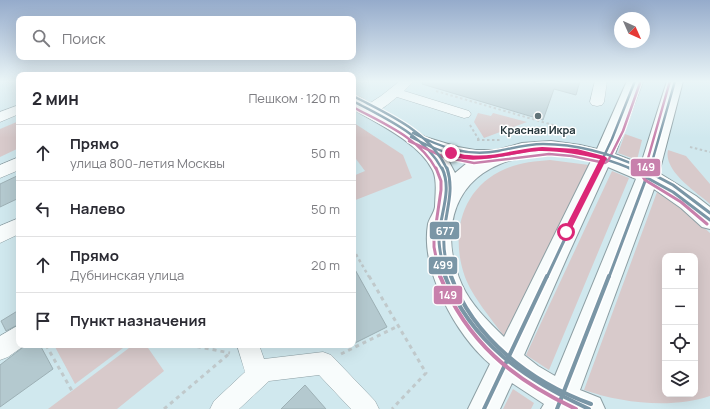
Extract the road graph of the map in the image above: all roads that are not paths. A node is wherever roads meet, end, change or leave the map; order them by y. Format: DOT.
graph roads {
  1 [pos="376,100"];
  2 [pos="420,100"];
  3 [pos="628,100"];
  4 [pos="670,100"];
  5 [pos="359,107"];
  6 [pos="16,110"];
  7 [pos="464,114"];
  8 [pos="0,117"];
  9 [pos="418,141"];
  10 [pos="503,154"];
  11 [pos="604,158"];
  12 [pos="16,164"];
  13 [pos="0,172"];
  14 [pos="648,176"];
  15 [pos="444,207"];
  16 [pos="710,220"];
  17 [pos="16,227"];
  18 [pos="0,235"];
  19 [pos="16,338"];
  20 [pos="242,348"];
  21 [pos="0,349"];
  22 [pos="507,362"];
  23 [pos="258,376"];
  24 [pos="559,403"];
  25 [pos="222,409"];
  26 [pos="367,409"];
  27 [pos="484,409"];
  28 [pos="589,409"];
  1 -- 5 [label="street"];
  2 -- 7 [label="street"];
  3 -- 11 [label="main road"];
  4 -- 14 [label="main road"];
  5 -- 9 [label="main road"];
  6 -- 8 [label="street"];
  9 -- 10 [label="main road"];
  9 -- 15 [label="main road"];
  10 -- 11 [label="main road"];
  10 -- 15 [label="main road"];
  11 -- 14 [label="main road"];
  11 -- 22 [label="main road"];
  12 -- 13 [label="street"];
  14 -- 16 [label="main road"];
  14 -- 24 [label="main road"];
  15 -- 22 [label="main road"];
  17 -- 18 [label="street"];
  19 -- 21 [label="street"];
  20 -- 23 [label="street"];
  22 -- 24 [label="main road"];
  22 -- 27 [label="main road"];
  23 -- 25 [label="street"];
  23 -- 26 [label="street"];
  24 -- 28 [label="main road"];
}
